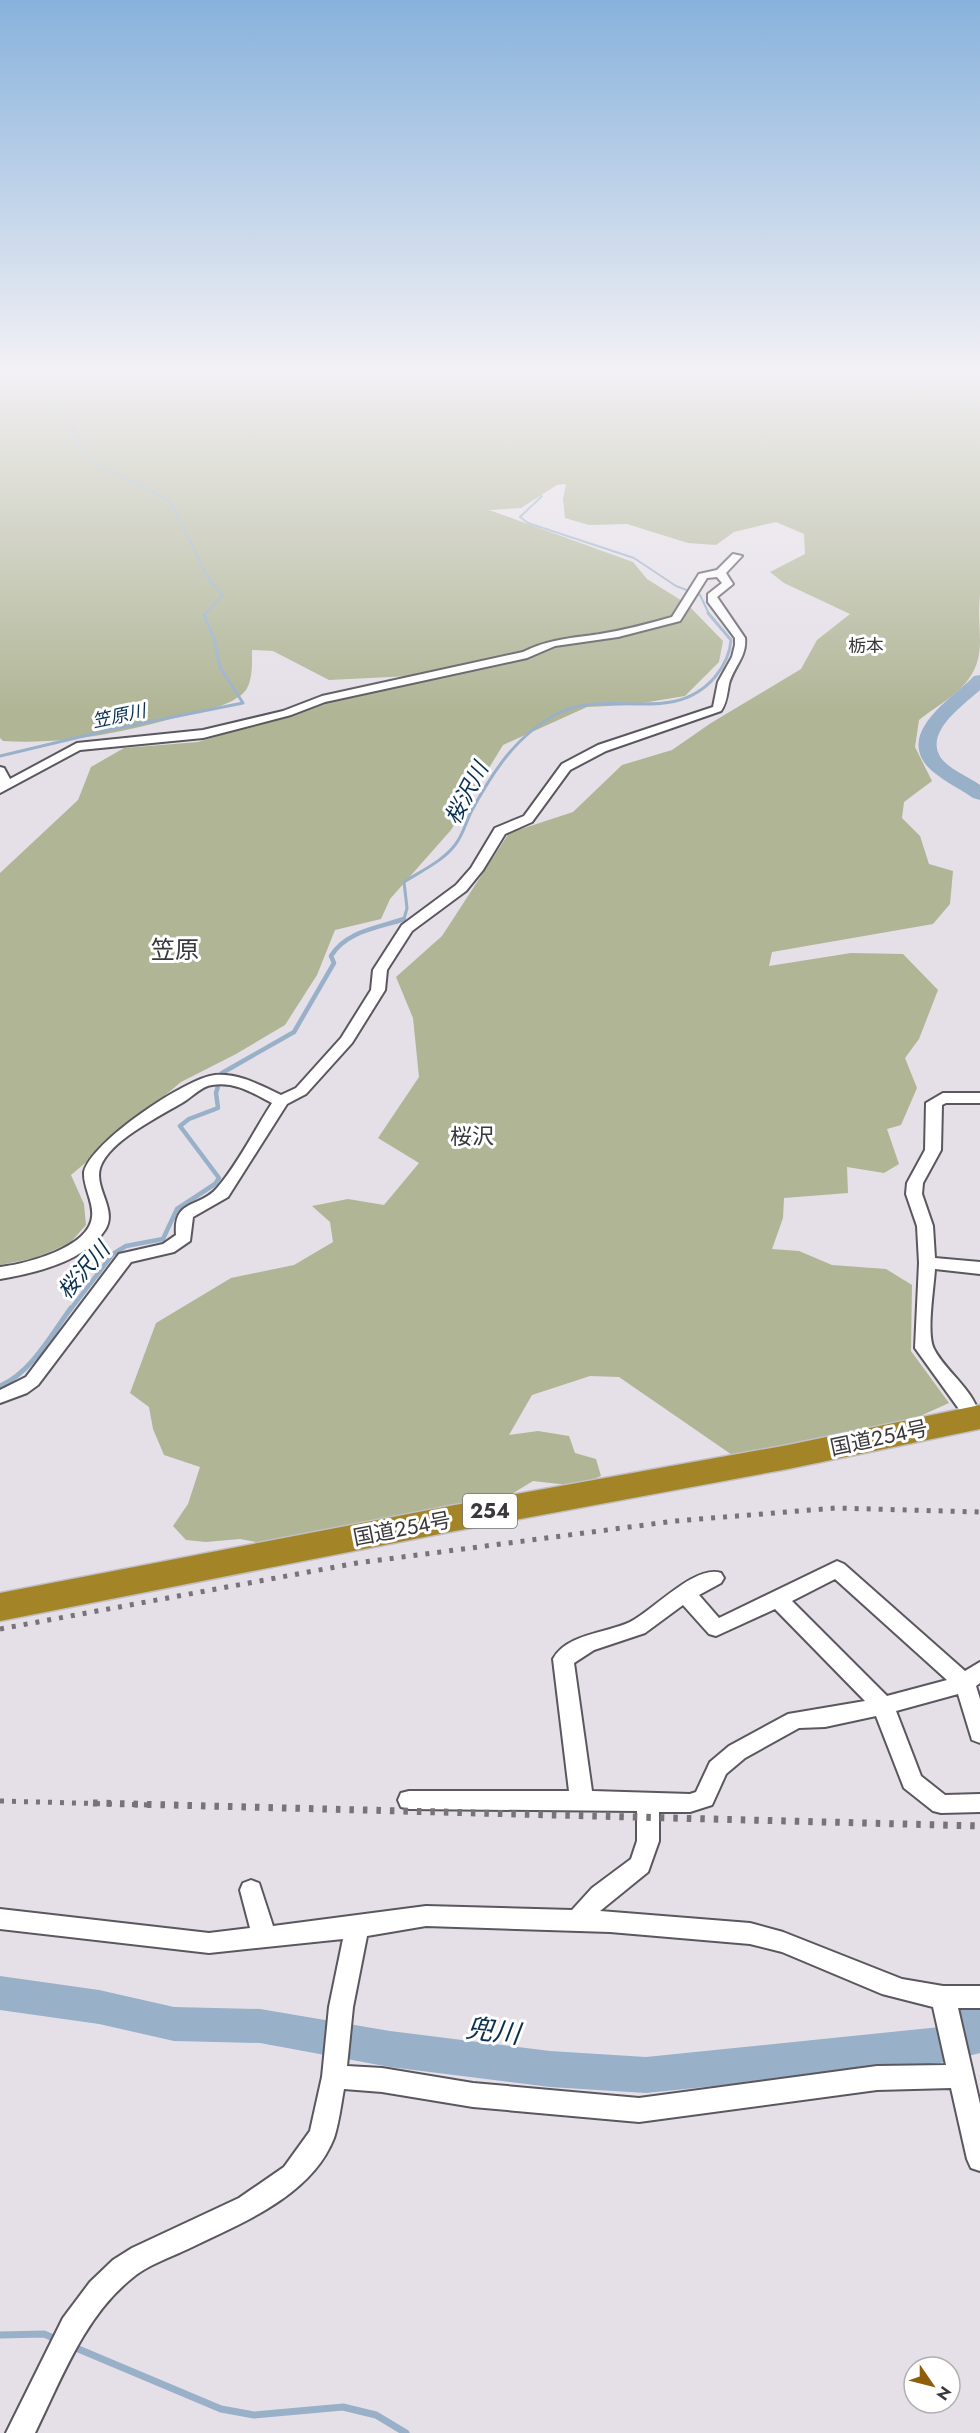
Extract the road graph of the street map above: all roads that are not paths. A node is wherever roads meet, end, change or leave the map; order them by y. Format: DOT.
graph roads {
  1 [pos="737,556"];
  2 [pos="720,573"];
  3 [pos="0,771"];
  4 [pos="3,788"];
  5 [pos="980,1098"];
  6 [pos="281,1101"];
  7 [pos="927,1263"];
  8 [pos="980,1268"];
  9 [pos="0,1273"];
  10 [pos="0,1397"];
  11 [pos="978,1417"];
  12 [pos="714,1578"];
  13 [pos="685,1593"];
  14 [pos="778,1599"];
  15 [pos="0,1607"];
  16 [pos="972,1677"];
  17 [pos="884,1706"];
  18 [pos="980,1734"];
  19 [pos="410,1800"];
  20 [pos="586,1800"];
  21 [pos="648,1802"];
  22 [pos="980,1803"];
  23 [pos="252,1890"];
  24 [pos="0,1919"];
  25 [pos="577,1921"];
  26 [pos="357,1927"];
  27 [pos="264,1937"];
  28 [pos="976,1996"];
  29 [pos="943,2002"];
  30 [pos="335,2070"];
  31 [pos="958,2071"];
  32 [pos="980,2158"];
  33 [pos="20,2433"];
  1 -- 2 [label="street"];
  2 -- 4 [label="street"];
  2 -- 6 [label="street"];
  3 -- 4 [label="street"];
  5 -- 7 [label="street"];
  6 -- 9 [label="street"];
  6 -- 10 [label="street"];
  7 -- 8 [label="street"];
  7 -- 11 [label="street"];
  11 -- 15 [label="highway, 国道254号 / 254"];
  12 -- 13 [label="street"];
  13 -- 14 [label="street"];
  13 -- 20 [label="street"];
  14 -- 16 [label="street"];
  14 -- 17 [label="street"];
  16 -- 17 [label="street"];
  16 -- 18 [label="street"];
  17 -- 21 [label="street"];
  17 -- 22 [label="street"];
  19 -- 20 [label="street"];
  20 -- 21 [label="street"];
  21 -- 25 [label="street"];
  23 -- 27 [label="street"];
  24 -- 27 [label="street"];
  25 -- 26 [label="street"];
  25 -- 29 [label="street"];
  26 -- 27 [label="street"];
  26 -- 30 [label="street"];
  28 -- 29 [label="street"];
  29 -- 31 [label="street"];
  30 -- 31 [label="street"];
  30 -- 33 [label="street"];
  31 -- 32 [label="street"];
}
